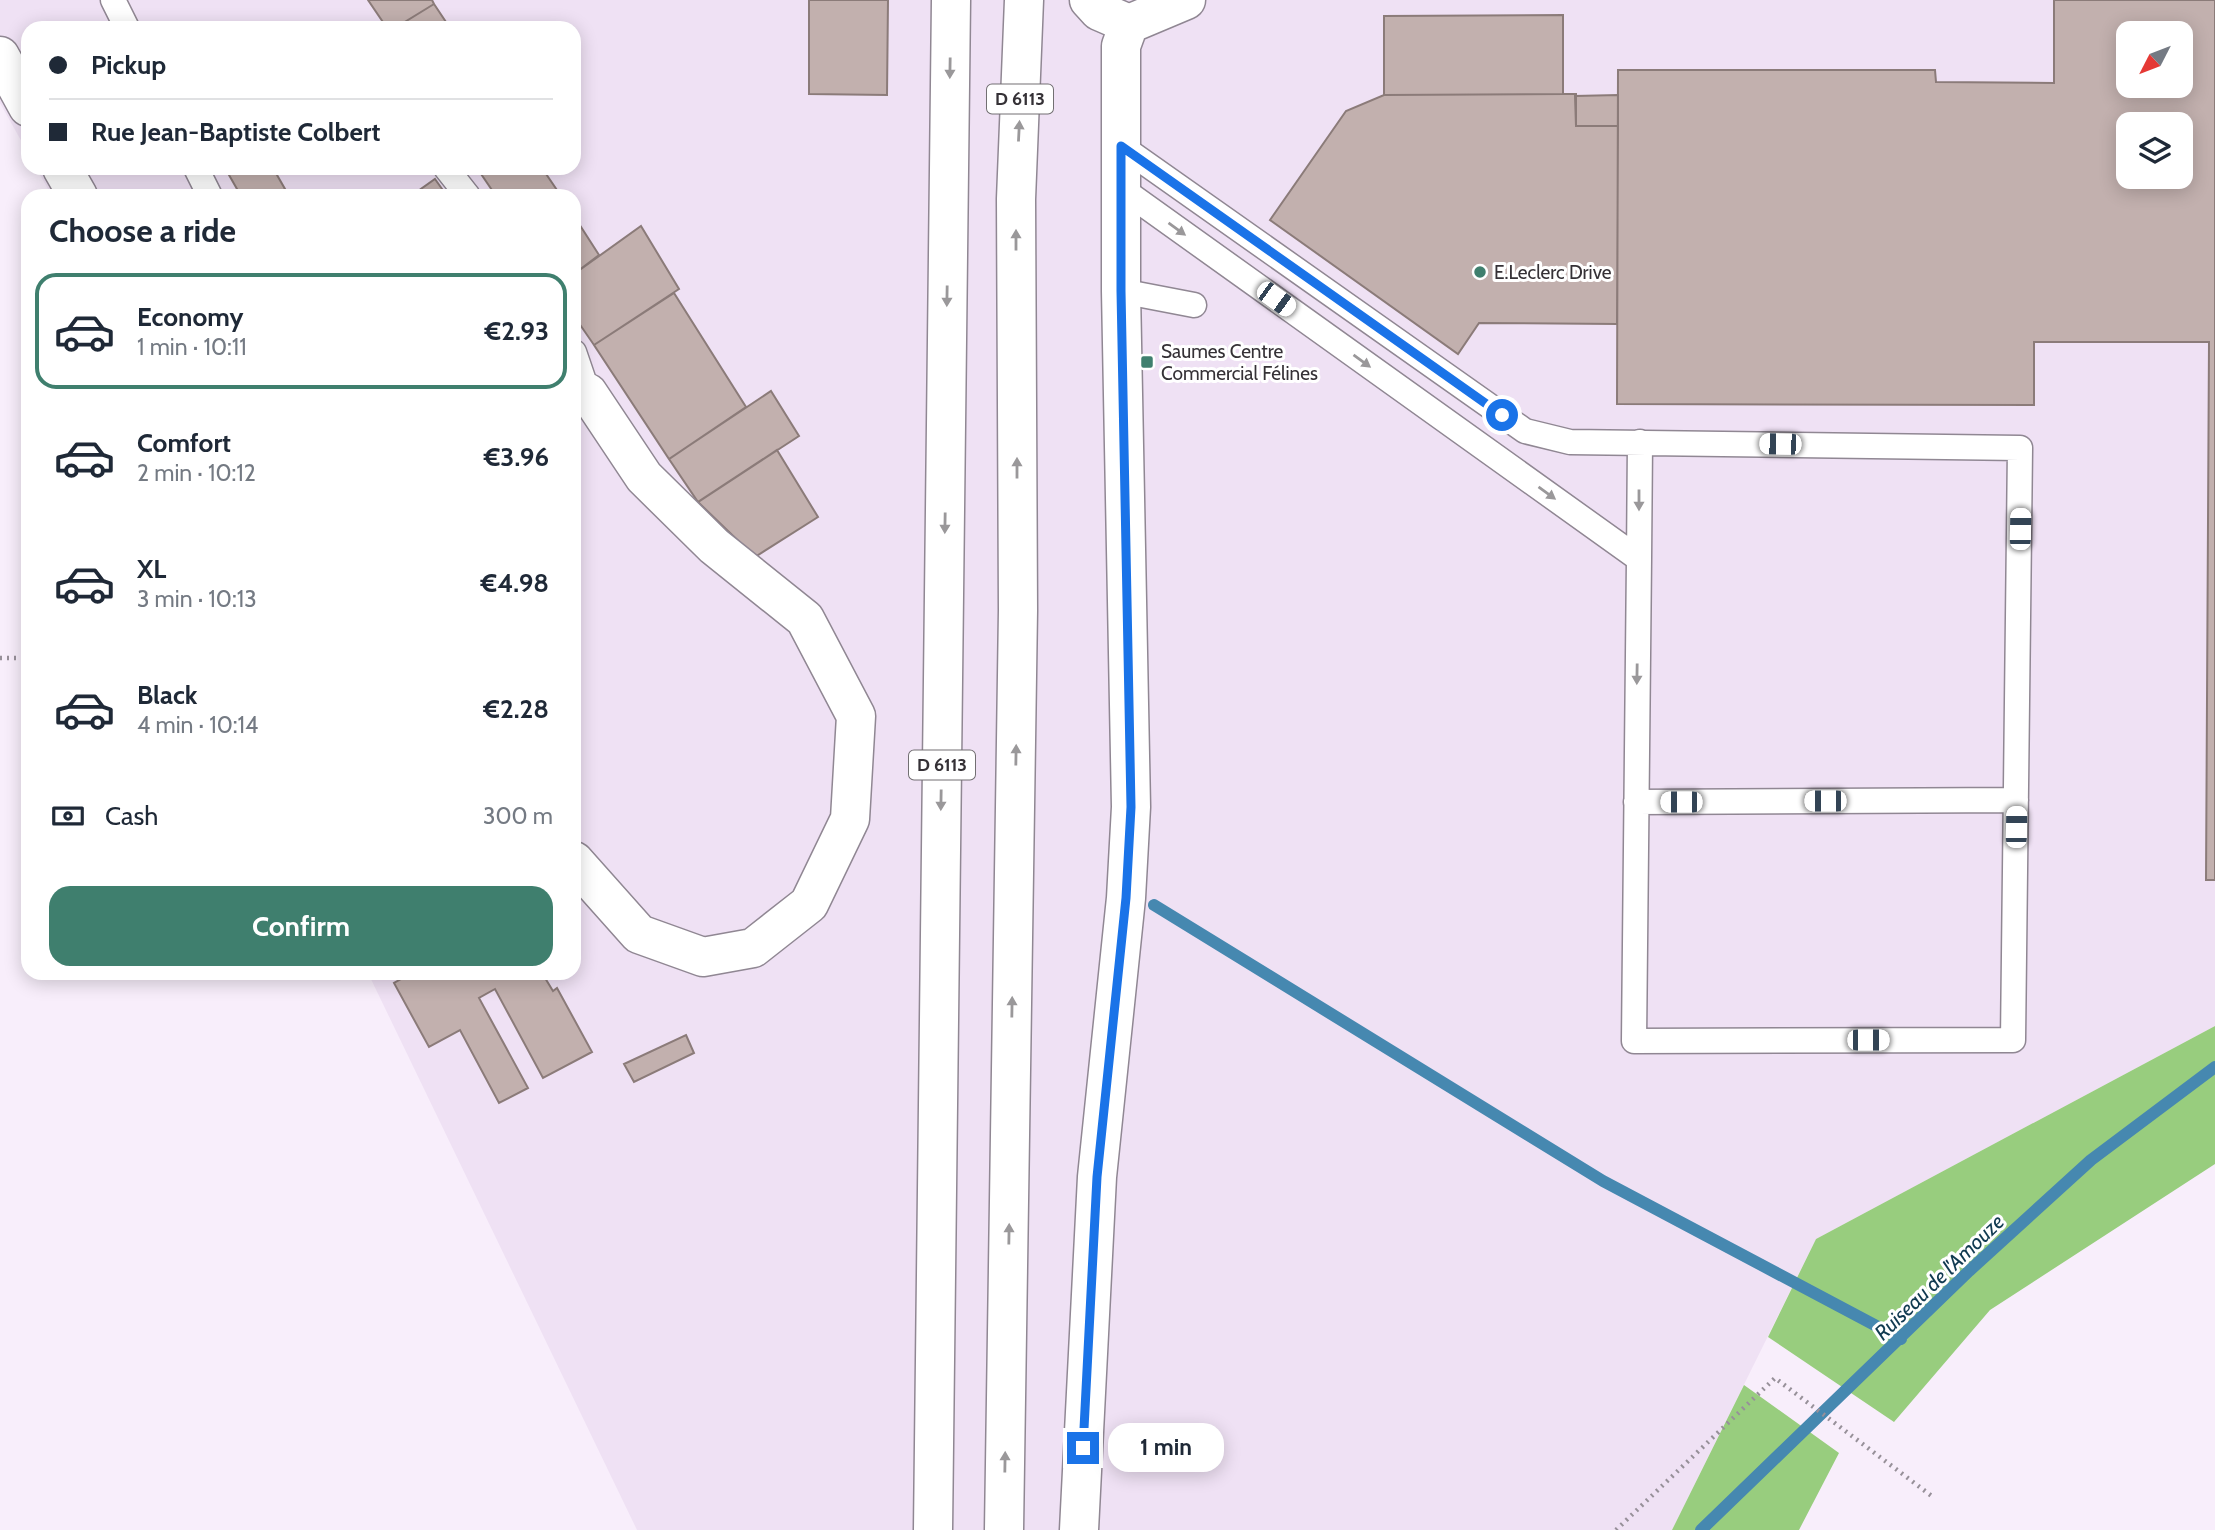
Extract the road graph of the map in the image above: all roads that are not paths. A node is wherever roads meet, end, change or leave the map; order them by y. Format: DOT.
graph roads {
  1 [pos="113,0"];
  2 [pos="951,0"];
  3 [pos="1024,0"];
  4 [pos="1089,0"];
  5 [pos="1186,0"];
  6 [pos="124,21"];
  7 [pos="1129,24"];
  8 [pos="0,56"];
  9 [pos="21,94"];
  10 [pos="1121,146"];
  11 [pos="452,175"];
  12 [pos="462,189"];
  13 [pos="1122,189"];
  14 [pos="1121,291"];
  15 [pos="1194,305"];
  16 [pos="581,371"];
  17 [pos="589,393"];
  18 [pos="1640,442"];
  19 [pos="1639,558"];
  20 [pos="2016,800"];
  21 [pos="1636,802"];
  22 [pos="581,869"];
  23 [pos="933,1530"];
  24 [pos="1004,1530"];
  25 [pos="1079,1530"];
  1 -- 6 [label="lane"];
  2 -- 23 [label="main road, D 6113, one-way"];
  24 -- 3 [label="main road, D 6113, one-way"];
  4 -- 7 [label="main road"];
  5 -- 7 [label="main road"];
  7 -- 10 [label="main road"];
  8 -- 9 [label="main road"];
  10 -- 13 [label="main road"];
  10 -- 18 [label="lane"];
  11 -- 12 [label="lane"];
  13 -- 14 [label="main road"];
  13 -- 19 [label="lane, one-way"];
  14 -- 15 [label="lane"];
  14 -- 25 [label="main road"];
  16 -- 17 [label="lane"];
  17 -- 22 [label="main road"];
  18 -- 19 [label="lane, one-way"];
  18 -- 20 [label="lane"];
  19 -- 21 [label="lane, one-way"];
  20 -- 21 [label="lane"];
  20 -- 21 [label="lane"];
}
